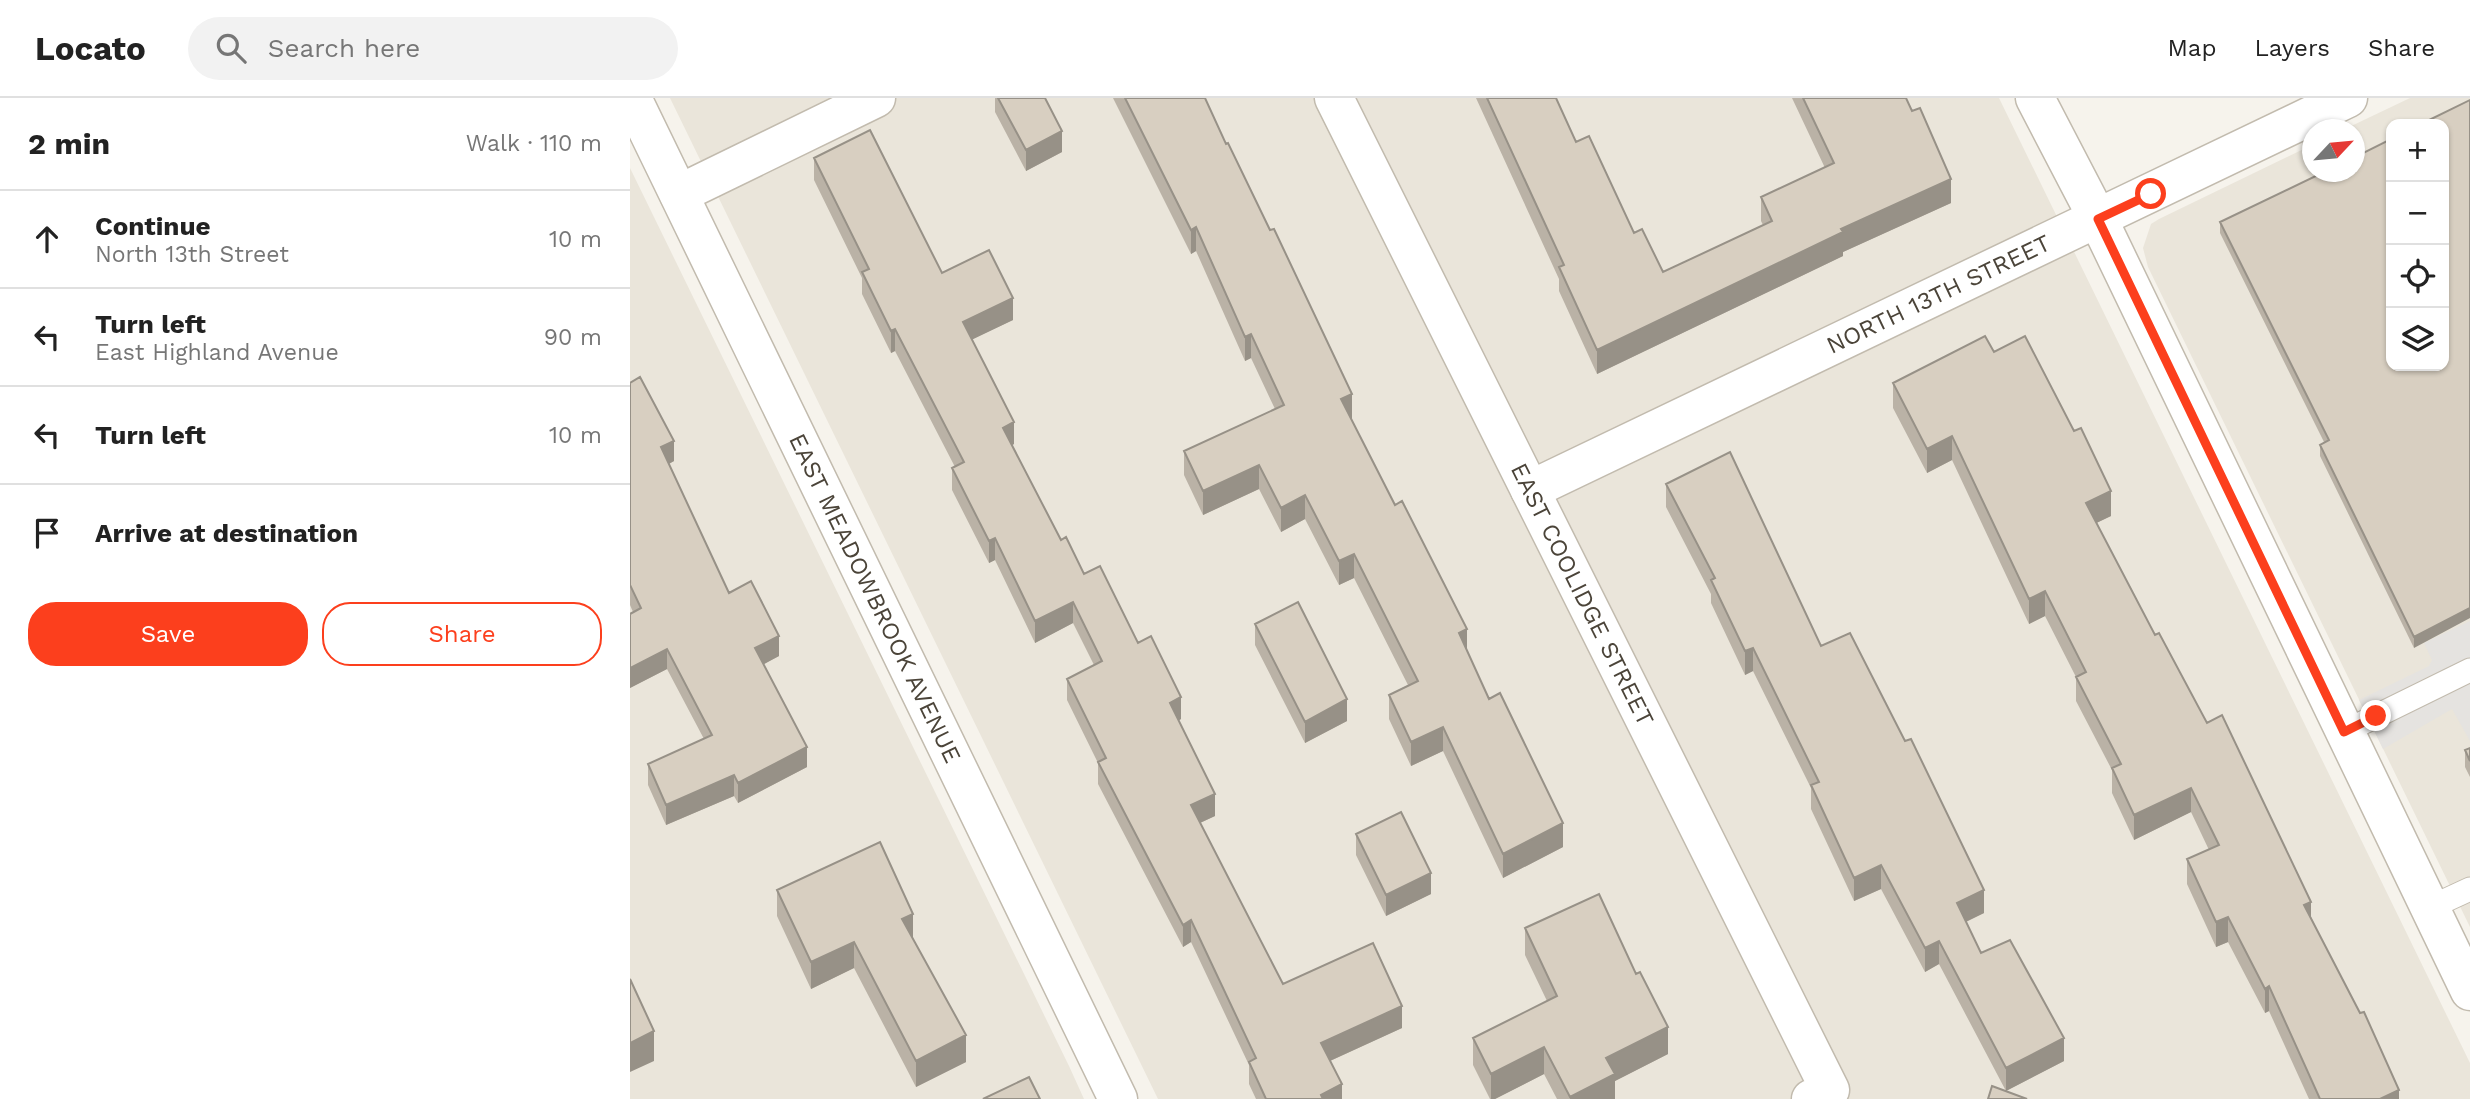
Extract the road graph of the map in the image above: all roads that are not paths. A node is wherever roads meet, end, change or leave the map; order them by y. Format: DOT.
graph roads {
  1 [pos="632,98"];
  2 [pos="876,98"];
  3 [pos="1334,98"];
  4 [pos="2035,98"];
  5 [pos="2348,98"];
  6 [pos="679,194"];
  7 [pos="2098,219"];
  8 [pos="1530,490"];
  9 [pos="2470,670"];
  10 [pos="2344,732"];
  11 [pos="2470,889"];
  12 [pos="2429,908"];
  13 [pos="2470,991"];
  14 [pos="1820,1094"];
  15 [pos="1118,1099"];
  1 -- 6 [label="street, EAST MEADOWBROOK AVENUE"];
  2 -- 6 [label="street"];
  3 -- 8 [label="street, EAST COOLIDGE STREET"];
  4 -- 7 [label="street"];
  5 -- 7 [label="street, NORTH 13TH STREET"];
  6 -- 15 [label="street, EAST MEADOWBROOK AVENUE"];
  7 -- 8 [label="street, NORTH 13TH STREET"];
  7 -- 10 [label="street"];
  8 -- 14 [label="street, EAST COOLIDGE STREET"];
  9 -- 10 [label="lane"];
  10 -- 12 [label="street"];
  11 -- 12 [label="lane"];
  12 -- 13 [label="street"];
}
